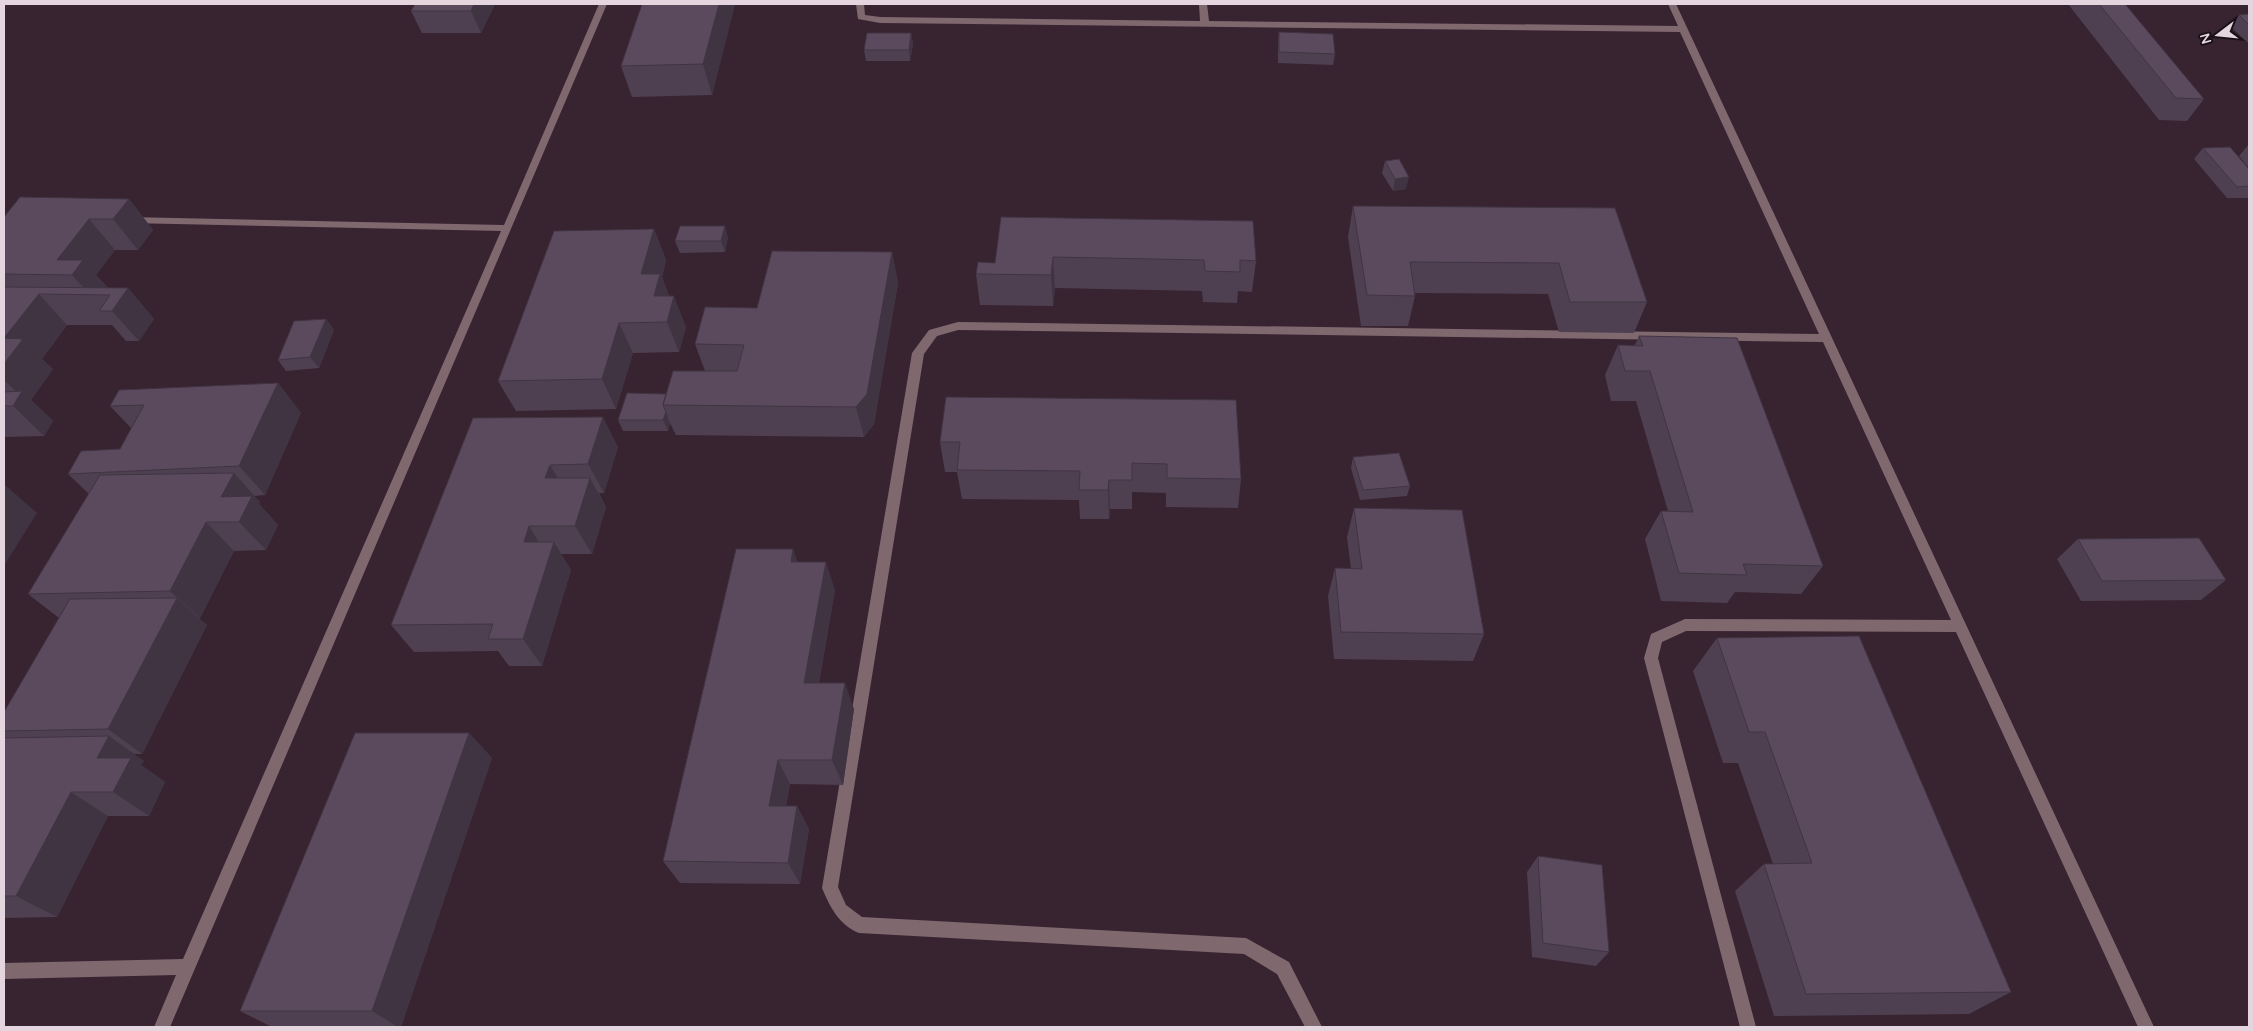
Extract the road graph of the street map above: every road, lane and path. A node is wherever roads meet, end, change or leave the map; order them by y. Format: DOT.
graph roads {
  1 [pos="603,4"];
  2 [pos="860,4"];
  3 [pos="1203,4"];
  4 [pos="1672,4"];
  5 [pos="1205,24"];
  6 [pos="1684,29"];
  7 [pos="114,219"];
  8 [pos="508,228"];
  9 [pos="1827,338"];
  10 [pos="1960,626"];
  11 [pos="187,967"];
  12 [pos="4,971"];
  13 [pos="162,1027"];
  14 [pos="1314,1027"];
  15 [pos="1748,1027"];
  16 [pos="2146,1027"];
  1 -- 8 [label="street"];
  2 -- 5 [label="street"];
  3 -- 5 [label="street"];
  4 -- 6 [label="street"];
  5 -- 6 [label="street"];
  6 -- 9 [label="street"];
  7 -- 8 [label="street"];
  8 -- 11 [label="street"];
  9 -- 10 [label="street"];
  9 -- 14 [label="street"];
  10 -- 15 [label="street"];
  10 -- 16 [label="street"];
  11 -- 12 [label="street"];
  11 -- 13 [label="street"];
}
